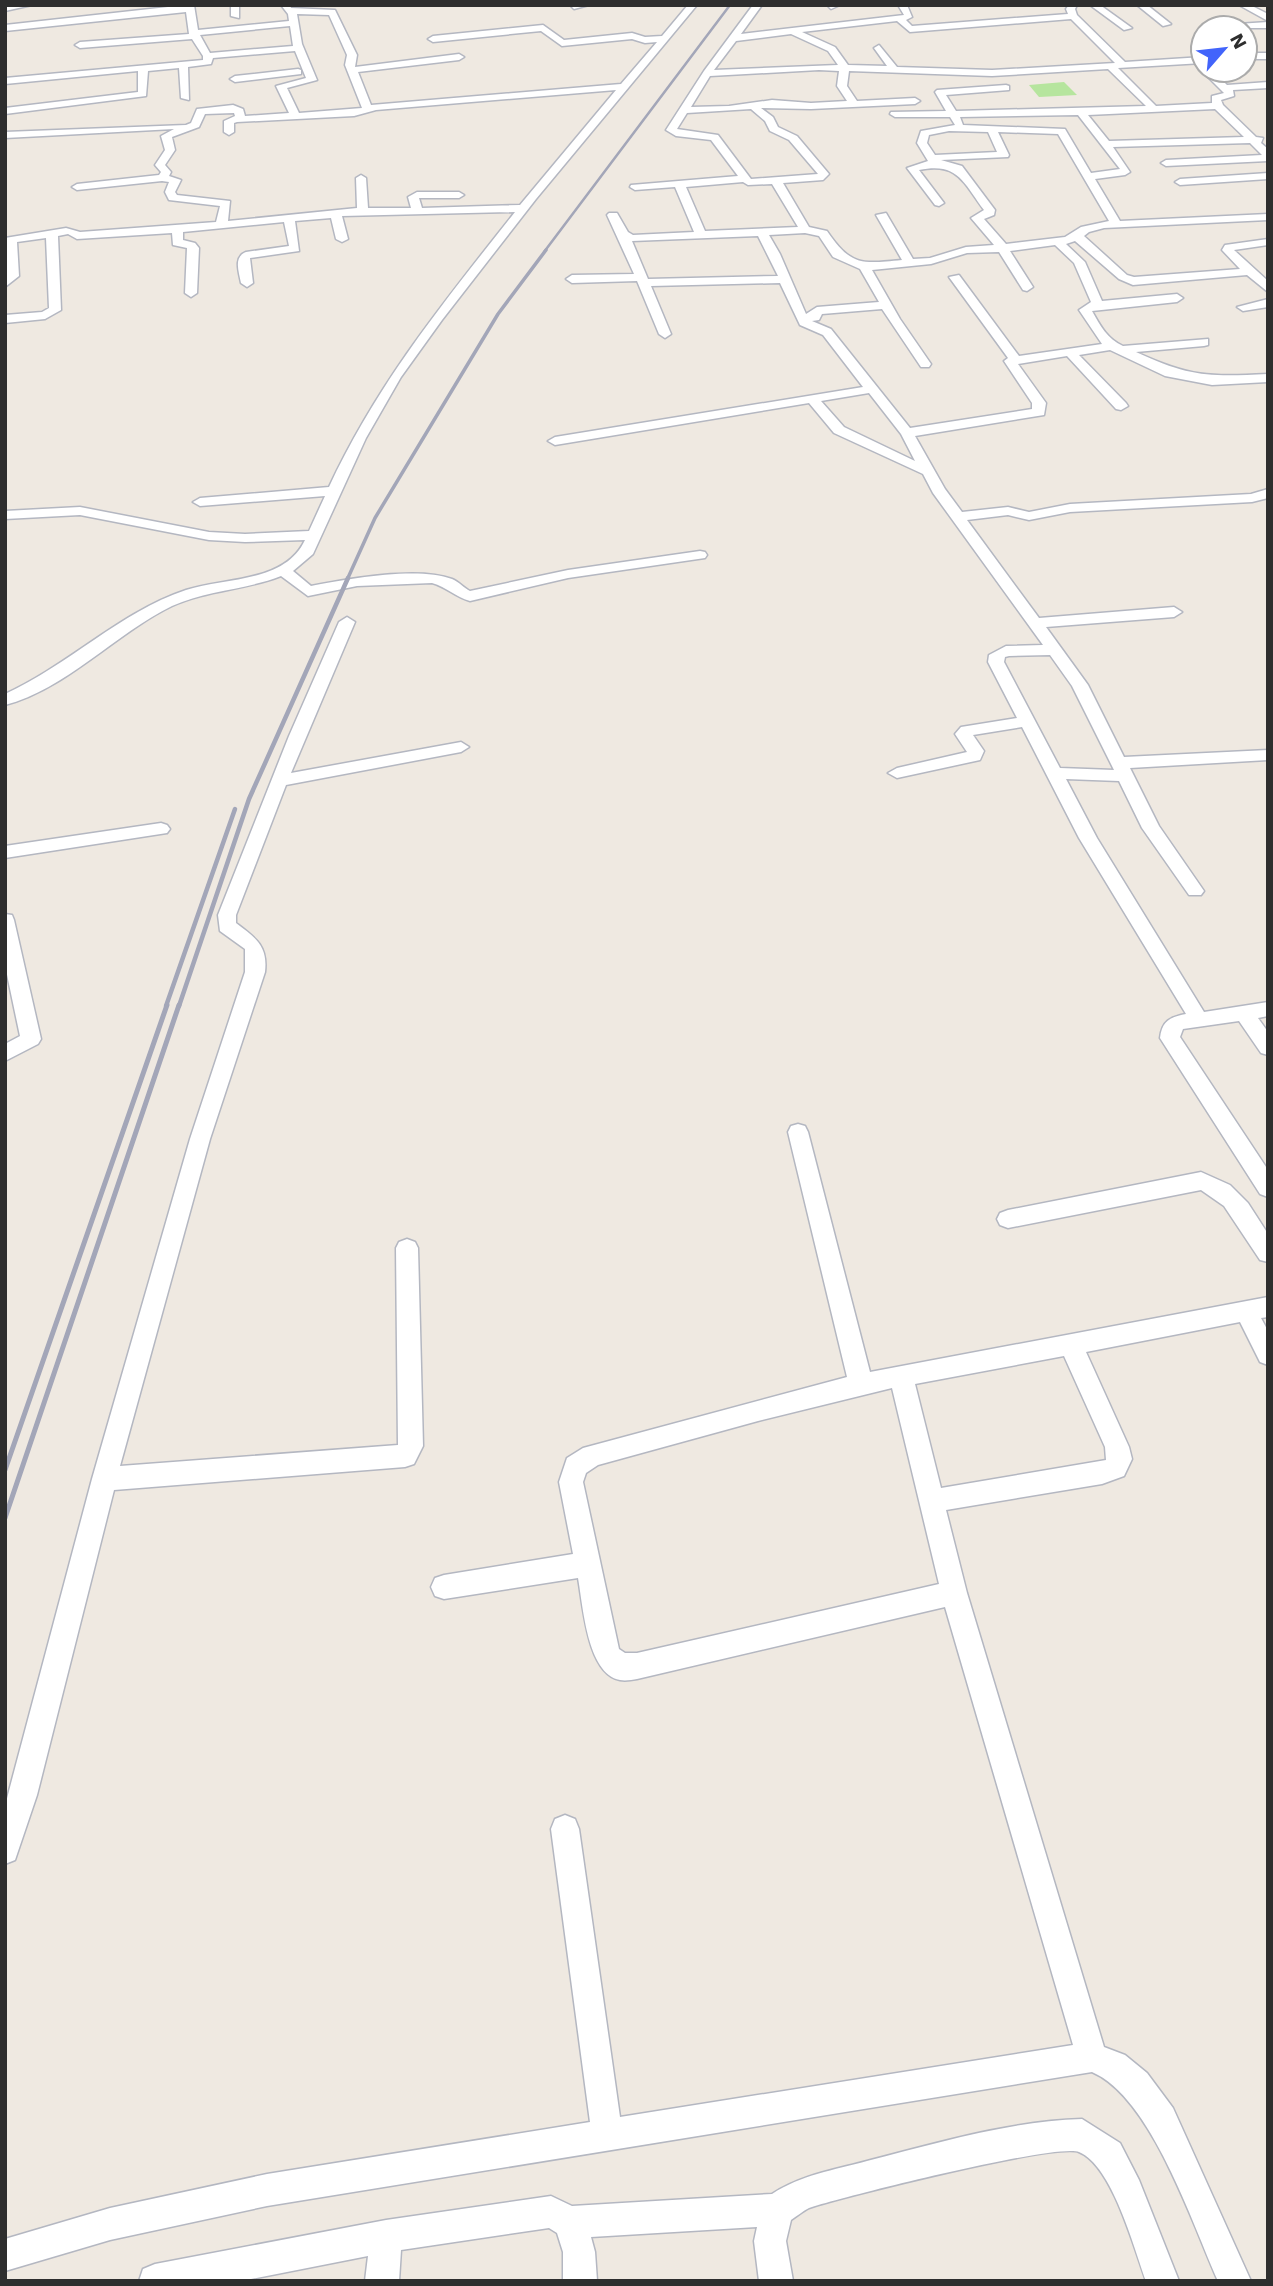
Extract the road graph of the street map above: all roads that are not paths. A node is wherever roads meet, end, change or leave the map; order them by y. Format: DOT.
graph roads {
  1 [pos="28,5"];
  2 [pos="235,5"];
  3 [pos="693,5"];
  4 [pos="758,5"];
  5 [pos="902,5"];
  6 [pos="1094,5"];
  7 [pos="1141,5"];
  8 [pos="1243,5"];
  9 [pos="190,7"];
  10 [pos="5,8"];
  11 [pos="333,8"];
  12 [pos="287,10"];
  13 [pos="1074,11"];
  14 [pos="73,17"];
  15 [pos="225,17"];
  16 [pos="899,18"];
  17 [pos="1268,18"];
  18 [pos="294,23"];
  19 [pos="977,24"];
  20 [pos="1166,24"];
  21 [pos="195,27"];
  22 [pos="5,28"];
  23 [pos="1127,28"];
  24 [pos="126,30"];
  25 [pos="793,32"];
  26 [pos="988,34"];
  27 [pos="666,38"];
  28 [pos="734,38"];
  29 [pos="433,39"];
  30 [pos="298,48"];
  31 [pos="879,48"];
  32 [pos="208,56"];
  33 [pos="459,57"];
  34 [pos="305,59"];
  35 [pos="77,60"];
  36 [pos="293,60"];
  37 [pos="1161,63"];
  38 [pos="183,64"];
  39 [pos="1189,64"];
  40 [pos="1123,65"];
  41 [pos="1111,66"];
  42 [pos="143,68"];
  43 [pos="844,68"];
  44 [pos="352,70"];
  45 [pos="747,70"];
  46 [pos="894,70"];
  47 [pos="310,71"];
  48 [pos="992,73"];
  49 [pos="1175,73"];
  50 [pos="707,74"];
  51 [pos="235,79"];
  52 [pos="5,81"];
  53 [pos="755,81"];
  54 [pos="1220,84"];
  55 [pos="1268,85"];
  56 [pos="622,87"];
  57 [pos="1006,88"];
  58 [pos="1224,88"];
  59 [pos="764,92"];
  60 [pos="186,98"];
  61 [pos="944,100"];
  62 [pos="772,103"];
  63 [pos="854,104"];
  64 [pos="753,106"];
  65 [pos="1218,106"];
  66 [pos="1153,108"];
  67 [pos="367,109"];
  68 [pos="683,110"];
  69 [pos="5,111"];
  70 [pos="1081,112"];
  71 [pos="1024,113"];
  72 [pos="1061,113"];
  73 [pos="895,114"];
  74 [pos="953,114"];
  75 [pos="295,116"];
  76 [pos="61,118"];
  77 [pos="241,119"];
  78 [pos="195,125"];
  79 [pos="962,129"];
  80 [pos="992,130"];
  81 [pos="1061,131"];
  82 [pos="229,132"];
  83 [pos="5,135"];
  84 [pos="1268,139"];
  85 [pos="1251,140"];
  86 [pos="1106,144"];
  87 [pos="1150,144"];
  88 [pos="1268,157"];
  89 [pos="933,160"];
  90 [pos="1166,163"];
  91 [pos="1090,176"];
  92 [pos="1268,176"];
  93 [pos="162,178"];
  94 [pos="361,178"];
  95 [pos="744,178"];
  96 [pos="776,181"];
  97 [pos="679,184"];
  98 [pos="77,187"];
  99 [pos="635,187"];
  100 [pos="465,195"];
  101 [pos="492,196"];
  102 [pos="532,197"];
  103 [pos="939,203"];
  104 [pos="524,208"];
  105 [pos="417,210"];
  106 [pos="363,211"];
  107 [pos="335,213"];
  108 [pos="613,215"];
  109 [pos="882,215"];
  110 [pos="288,217"];
  111 [pos="1268,217"];
  112 [pos="1116,224"];
  113 [pos="221,226"];
  114 [pos="178,229"];
  115 [pos="805,230"];
  116 [pos="52,233"];
  117 [pos="762,233"];
  118 [pos="623,234"];
  119 [pos="701,235"];
  120 [pos="1077,236"];
  121 [pos="342,239"];
  122 [pos="8,241"];
  123 [pos="1057,241"];
  124 [pos="1268,242"];
  125 [pos="1003,248"];
  126 [pos="909,263"];
  127 [pos="865,267"];
  128 [pos="1251,273"];
  129 [pos="1268,274"];
  130 [pos="955,277"];
  131 [pos="1161,278"];
  132 [pos="572,279"];
  133 [pos="783,279"];
  134 [pos="642,280"];
  135 [pos="247,283"];
  136 [pos="5,284"];
  137 [pos="1027,286"];
  138 [pos="1268,288"];
  139 [pos="191,293"];
  140 [pos="1177,298"];
  141 [pos="1268,303"];
  142 [pos="886,305"];
  143 [pos="1098,305"];
  144 [pos="1243,307"];
  145 [pos="1090,317"];
  146 [pos="802,318"];
  147 [pos="5,319"];
  148 [pos="665,334"];
  149 [pos="1204,342"];
  150 [pos="1116,348"];
  151 [pos="1070,352"];
  152 [pos="1014,359"];
  153 [pos="925,364"];
  154 [pos="1268,377"];
  155 [pos="872,389"];
  156 [pos="813,400"];
  157 [pos="1121,406"];
  158 [pos="907,433"];
  159 [pos="555,442"];
  160 [pos="926,471"];
  161 [pos="335,491"];
  162 [pos="1268,493"];
  163 [pos="200,502"];
  164 [pos="5,515"];
  165 [pos="958,516"];
  166 [pos="315,535"];
  167 [pos="700,555"];
  168 [pos="284,571"];
  169 [pos="1174,612"];
  170 [pos="347,622"];
  171 [pos="1035,623"];
  172 [pos="1054,650"];
  173 [pos="5,700"];
  174 [pos="1027,721"];
  175 [pos="461,747"];
  176 [pos="1268,755"];
  177 [pos="1123,770"];
  178 [pos="897,773"];
  179 [pos="1054,773"];
  180 [pos="279,781"];
  181 [pos="161,829"];
  182 [pos="5,852"];
  183 [pos="1195,891"];
  184 [pos="5,920"];
  185 [pos="1268,1009"];
  186 [pos="1244,1013"];
  187 [pos="1199,1019"];
  188 [pos="1268,1048"];
  189 [pos="5,1054"];
  190 [pos="798,1132"];
  191 [pos="1268,1188"];
  192 [pos="1008,1219"];
  193 [pos="407,1248"];
  194 [pos="1268,1253"];
  195 [pos="1257,1309"];
  196 [pos="1071,1345"];
  197 [pos="1268,1355"];
  198 [pos="901,1377"];
  199 [pos="861,1384"];
  200 [pos="104,1479"];
  201 [pos="932,1501"];
  202 [pos="589,1564"];
  203 [pos="444,1587"];
  204 [pos="954,1593"];
  205 [pos="565,1829"];
  206 [pos="5,1850"];
  207 [pos="1092,2057"];
  208 [pos="607,2134"];
  209 [pos="777,2210"];
  210 [pos="570,2222"];
  211 [pos="386,2236"];
  212 [pos="5,2255"];
  213 [pos="210,2275"];
  214 [pos="155,2281"];
  215 [pos="382,2281"];
  216 [pos="580,2281"];
  217 [pos="776,2281"];
  218 [pos="1163,2281"];
  219 [pos="1235,2281"];
  1 -- 10 [label="street"];
  2 -- 15 [label="street"];
  3 -- 27 [label="street"];
  4 -- 28 [label="street"];
  5 -- 16 [label="street"];
  6 -- 23 [label="street"];
  7 -- 20 [label="street"];
  8 -- 17 [label="street"];
  9 -- 14 [label="street"];
  9 -- 21 [label="street"];
  11 -- 12 [label="street"];
  11 -- 44 [label="street"];
  12 -- 18 [label="street"];
  13 -- 19 [label="street"];
  13 -- 40 [label="street"];
  14 -- 22 [label="street"];
  14 -- 35 [label="street"];
  16 -- 19 [label="street"];
  16 -- 25 [label="street"];
  18 -- 21 [label="street"];
  18 -- 30 [label="street"];
  19 -- 26 [label="street"];
  21 -- 24 [label="street"];
  21 -- 32 [label="street"];
  21 -- 35 [label="street"];
  25 -- 28 [label="street"];
  25 -- 43 [label="street"];
  27 -- 29 [label="street"];
  27 -- 56 [label="street"];
  28 -- 50 [label="street"];
  30 -- 32 [label="street"];
  30 -- 34 [label="street"];
  31 -- 46 [label="street"];
  32 -- 38 [label="street"];
  33 -- 44 [label="street"];
  34 -- 36 [label="street"];
  34 -- 47 [label="street"];
  35 -- 42 [label="street"];
  35 -- 52 [label="street"];
  37 -- 39 [label="street"];
  37 -- 40 [label="street"];
  37 -- 49 [label="street"];
  38 -- 42 [label="street"];
  38 -- 60 [label="street"];
  40 -- 41 [label="street"];
  41 -- 48 [label="street"];
  41 -- 66 [label="street"];
  42 -- 76 [label="street"];
  43 -- 45 [label="street"];
  43 -- 46 [label="street"];
  43 -- 63 [label="street"];
  44 -- 67 [label="street"];
  45 -- 50 [label="street"];
  45 -- 53 [label="street"];
  46 -- 48 [label="street"];
  47 -- 51 [label="street"];
  47 -- 75 [label="street"];
  48 -- 57 [label="street"];
  50 -- 68 [label="street"];
  54 -- 58 [label="street"];
  55 -- 58 [label="street"];
  56 -- 67 [label="street"];
  56 -- 102 [label="street"];
  57 -- 61 [label="street"];
  57 -- 71 [label="street"];
  58 -- 65 [label="street"];
  59 -- 62 [label="street"];
  61 -- 63 [label="street"];
  61 -- 74 [label="street"];
  62 -- 63 [label="street"];
  62 -- 64 [label="street"];
  64 -- 68 [label="street"];
  64 -- 96 [label="street"];
  65 -- 66 [label="street"];
  65 -- 85 [label="street"];
  66 -- 70 [label="street"];
  67 -- 75 [label="street"];
  68 -- 95 [label="street"];
  69 -- 76 [label="street"];
  70 -- 72 [label="street"];
  70 -- 86 [label="street"];
  71 -- 72 [label="street"];
  71 -- 74 [label="street"];
  72 -- 81 [label="street"];
  73 -- 74 [label="street"];
  74 -- 79 [label="street"];
  75 -- 77 [label="street"];
  76 -- 78 [label="street"];
  76 -- 83 [label="street"];
  77 -- 78 [label="street"];
  77 -- 82 [label="street"];
  78 -- 93 [label="street"];
  79 -- 80 [label="street"];
  79 -- 89 [label="street"];
  80 -- 81 [label="street"];
  80 -- 89 [label="street"];
  81 -- 91 [label="street"];
  84 -- 85 [label="street"];
  85 -- 87 [label="street"];
  85 -- 88 [label="street"];
  86 -- 87 [label="street"];
  86 -- 91 [label="street"];
  87 -- 90 [label="street"];
  88 -- 90 [label="street"];
  89 -- 103 [label="street"];
  89 -- 125 [label="street"];
  90 -- 92 [label="street"];
  91 -- 112 [label="street"];
  93 -- 98 [label="street"];
  93 -- 113 [label="street"];
  94 -- 106 [label="street"];
  95 -- 96 [label="street"];
  95 -- 97 [label="street"];
  96 -- 115 [label="street"];
  97 -- 99 [label="street"];
  97 -- 119 [label="street"];
  100 -- 105 [label="street"];
  101 -- 102 [label="street"];
  102 -- 104 [label="street"];
  104 -- 105 [label="street"];
  104 -- 161 [label="street"];
  105 -- 106 [label="street"];
  106 -- 107 [label="street"];
  107 -- 110 [label="street"];
  107 -- 121 [label="street"];
  108 -- 118 [label="street"];
  109 -- 126 [label="street"];
  110 -- 113 [label="street"];
  110 -- 135 [label="street"];
  111 -- 112 [label="street"];
  112 -- 120 [label="street"];
  113 -- 114 [label="street"];
  114 -- 116 [label="street"];
  114 -- 139 [label="street"];
  115 -- 117 [label="street"];
  115 -- 127 [label="street"];
  116 -- 122 [label="street"];
  116 -- 147 [label="street"];
  117 -- 119 [label="street"];
  117 -- 133 [label="street"];
  118 -- 119 [label="street"];
  118 -- 134 [label="street"];
  120 -- 123 [label="street"];
  120 -- 131 [label="street"];
  122 -- 136 [label="street"];
  123 -- 125 [label="street"];
  123 -- 143 [label="street"];
  124 -- 128 [label="street"];
  125 -- 126 [label="street"];
  125 -- 137 [label="street"];
  126 -- 127 [label="street"];
  127 -- 142 [label="street"];
  128 -- 129 [label="street"];
  128 -- 131 [label="street"];
  128 -- 138 [label="street"];
  130 -- 152 [label="street"];
  131 -- 140 [label="street"];
  132 -- 134 [label="street"];
  133 -- 134 [label="street"];
  133 -- 146 [label="street"];
  134 -- 148 [label="street"];
  140 -- 143 [label="street"];
  140 -- 145 [label="street"];
  141 -- 144 [label="street"];
  142 -- 146 [label="street"];
  142 -- 153 [label="street"];
  143 -- 145 [label="street"];
  145 -- 150 [label="street"];
  146 -- 155 [label="street"];
  149 -- 150 [label="street"];
  150 -- 151 [label="street"];
  150 -- 154 [label="street"];
  151 -- 152 [label="street"];
  151 -- 157 [label="street"];
  152 -- 158 [label="street"];
  155 -- 156 [label="street"];
  155 -- 158 [label="street"];
  156 -- 159 [label="street"];
  156 -- 160 [label="street"];
  158 -- 160 [label="street"];
  160 -- 165 [label="street"];
  161 -- 163 [label="street"];
  161 -- 166 [label="street"];
  162 -- 165 [label="street"];
  164 -- 166 [label="street"];
  165 -- 171 [label="street"];
  166 -- 168 [label="street"];
  167 -- 168 [label="street"];
  168 -- 173 [label="street"];
  169 -- 171 [label="street"];
  170 -- 180 [label="street"];
  171 -- 172 [label="street"];
  172 -- 174 [label="street"];
  172 -- 177 [label="street"];
  174 -- 178 [label="street"];
  174 -- 179 [label="street"];
  175 -- 180 [label="street"];
  176 -- 177 [label="street"];
  177 -- 179 [label="street"];
  177 -- 183 [label="street"];
  179 -- 187 [label="street"];
  180 -- 200 [label="street"];
  181 -- 182 [label="street"];
  184 -- 189 [label="street"];
  185 -- 186 [label="street"];
  186 -- 187 [label="street"];
  186 -- 188 [label="street"];
  187 -- 191 [label="street"];
  190 -- 199 [label="street"];
  192 -- 194 [label="street"];
  193 -- 200 [label="street"];
  195 -- 196 [label="street"];
  195 -- 197 [label="street"];
  196 -- 198 [label="street"];
  196 -- 201 [label="street"];
  198 -- 199 [label="street"];
  198 -- 201 [label="street"];
  199 -- 202 [label="street"];
  200 -- 206 [label="street"];
  201 -- 204 [label="street"];
  202 -- 203 [label="street"];
  202 -- 204 [label="street"];
  204 -- 207 [label="street"];
  205 -- 208 [label="street"];
  207 -- 208 [label="street"];
  207 -- 219 [label="street"];
  208 -- 212 [label="street"];
  209 -- 210 [label="street"];
  209 -- 217 [label="street"];
  209 -- 218 [label="street"];
  210 -- 211 [label="street"];
  210 -- 216 [label="street"];
  211 -- 213 [label="street"];
  211 -- 215 [label="street"];
  213 -- 214 [label="street"];
}
